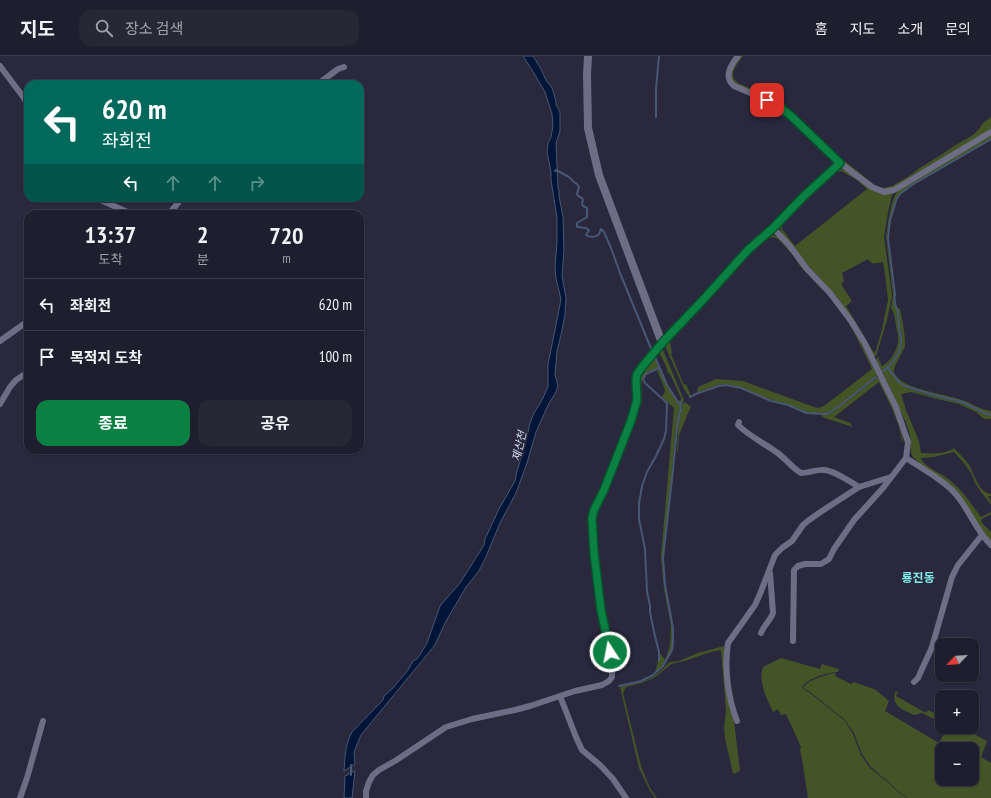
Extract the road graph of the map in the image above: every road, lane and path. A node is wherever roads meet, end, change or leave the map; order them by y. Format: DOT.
graph roads {
  1 [pos="588,56"];
  2 [pos="738,56"];
  3 [pos="0,66"];
  4 [pos="344,66"];
  5 [pos="323,80"];
  6 [pos="24,98"];
  7 [pos="991,132"];
  8 [pos="840,163"];
  9 [pos="105,202"];
  10 [pos="179,202"];
  11 [pos="123,210"];
  12 [pos="172,210"];
  13 [pos="773,228"];
  14 [pos="24,324"];
  15 [pos="0,341"];
  16 [pos="662,343"];
  17 [pos="24,375"];
  18 [pos="0,404"];
  19 [pos="739,422"];
  20 [pos="906,458"];
  21 [pos="891,477"];
  22 [pos="859,487"];
  23 [pos="982,535"];
  24 [pos="991,545"];
  25 [pos="770,570"];
  26 [pos="761,633"];
  27 [pos="793,641"];
  28 [pos="914,682"];
  29 [pos="560,696"];
  30 [pos="43,721"];
  31 [pos="737,721"];
  32 [pos="20,798"];
  33 [pos="366,798"];
  34 [pos="626,798"];
  1 -- 16 [label="street"];
  2 -- 8 [label="street"];
  3 -- 6 [label="street"];
  4 -- 5 [label="street"];
  7 -- 8 [label="street"];
  8 -- 13 [label="street"];
  9 -- 11 [label="street"];
  10 -- 12 [label="street"];
  13 -- 16 [label="street"];
  13 -- 20 [label="street"];
  14 -- 15 [label="street"];
  16 -- 29 [label="street"];
  17 -- 18 [label="street"];
  19 -- 22 [label="street"];
  20 -- 21 [label="street"];
  20 -- 23 [label="street"];
  21 -- 22 [label="street"];
  21 -- 27 [label="street"];
  22 -- 25 [label="street"];
  23 -- 24 [label="street"];
  23 -- 28 [label="street"];
  25 -- 26 [label="street"];
  25 -- 31 [label="street"];
  29 -- 33 [label="street"];
  29 -- 34 [label="street"];
  30 -- 32 [label="street"];
}
